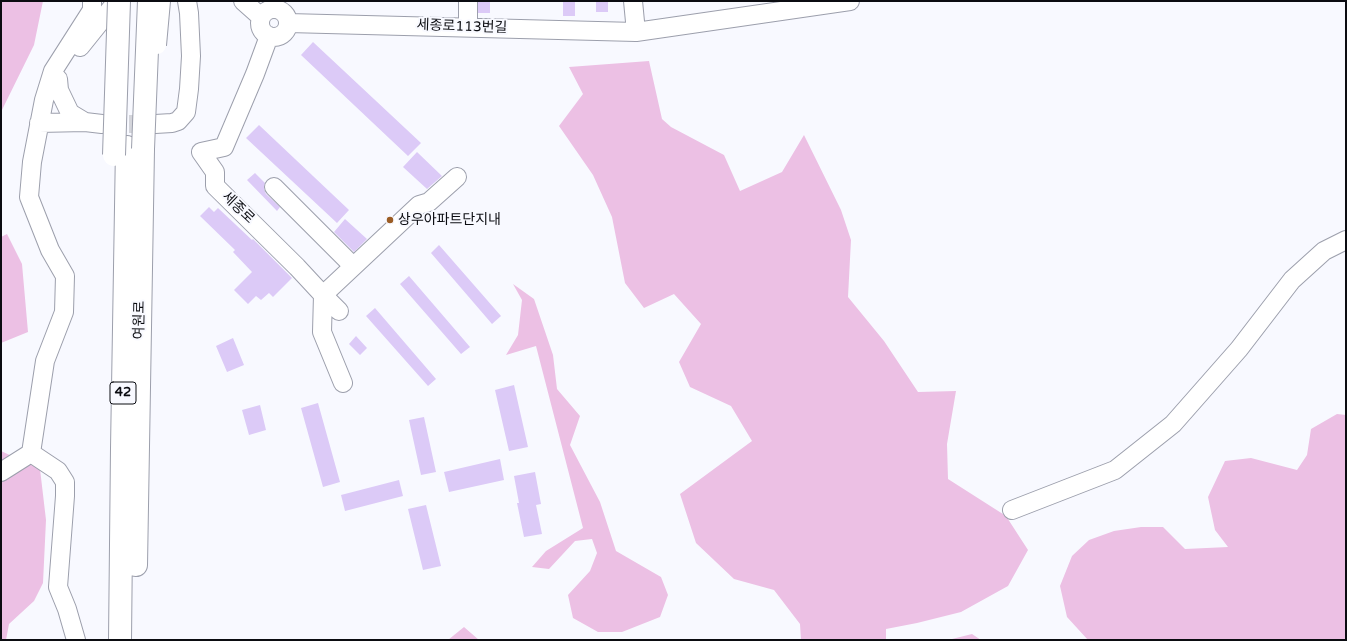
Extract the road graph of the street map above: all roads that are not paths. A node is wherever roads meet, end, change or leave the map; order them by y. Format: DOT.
graph roads {
  1 [pos="92,1"];
  2 [pos="118,1"];
  3 [pos="131,1"];
  4 [pos="149,1"];
  5 [pos="161,1"];
  6 [pos="242,1"];
  7 [pos="458,1"];
  8 [pos="468,1"];
  9 [pos="633,1"];
  10 [pos="850,1"];
  11 [pos="188,5"];
  12 [pos="285,12"];
  13 [pos="261,17"];
  14 [pos="463,27"];
  15 [pos="636,32"];
  16 [pos="269,36"];
  17 [pos="58,79"];
  18 [pos="44,100"];
  19 [pos="39,122"];
  20 [pos="155,124"];
  21 [pos="128,150"];
  22 [pos="457,177"];
  23 [pos="274,187"];
  24 [pos="1346,240"];
  25 [pos="353,266"];
  26 [pos="323,295"];
  27 [pos="339,311"];
  28 [pos="343,383"];
  29 [pos="31,453"];
  30 [pos="1,472"];
  31 [pos="1012,510"];
  32 [pos="76,640"];
  33 [pos="120,640"];
  34 [pos="135,640"];
  1 -- 18 [label="street"];
  2 -- 17 [label="street"];
  2 -- 21 [label="highway, bridge"];
  3 -- 21 [label="highway, 여원로 / 42"];
  4 -- 21 [label="highway, 여원로 / 42, bridge"];
  5 -- 21 [label="street, bridge"];
  6 -- 13 [label="street"];
  7 -- 14 [label="street"];
  8 -- 14 [label="street"];
  9 -- 15 [label="street"];
  10 -- 15 [label="street, 세종로113번길"];
  11 -- 20 [label="street"];
  12 -- 13 [label="street"];
  12 -- 14 [label="street, 세종로113번길"];
  12 -- 16 [label="street"];
  13 -- 16 [label="street"];
  14 -- 15 [label="street, 세종로113번길"];
  16 -- 26 [label="street, 세종로"];
  17 -- 18 [label="street"];
  17 -- 19 [label="street"];
  18 -- 19 [label="street"];
  19 -- 29 [label="street"];
  21 -- 33 [label="highway"];
  21 -- 34 [label="highway, 여원로 / 42"];
  22 -- 25 [label="street"];
  23 -- 25 [label="street"];
  24 -- 31 [label="street"];
  25 -- 26 [label="street"];
  26 -- 27 [label="street"];
  26 -- 28 [label="street"];
  29 -- 30 [label="street"];
  29 -- 32 [label="street"];
}
